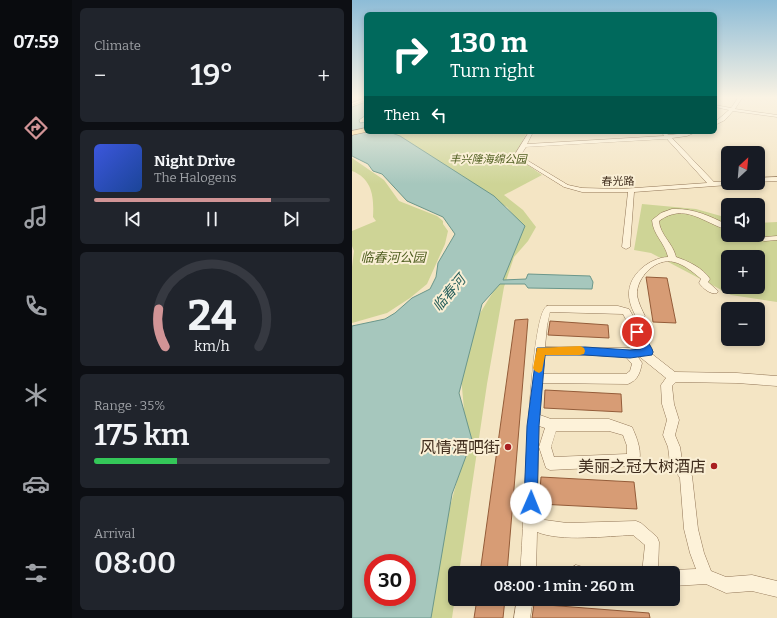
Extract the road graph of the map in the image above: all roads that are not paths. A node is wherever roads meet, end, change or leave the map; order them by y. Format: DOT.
graph roads {
  1 [pos="364,131"];
  2 [pos="352,133"];
  3 [pos="530,134"];
  4 [pos="664,134"];
  5 [pos="687,134"];
  6 [pos="667,137"];
  7 [pos="524,146"];
  8 [pos="777,178"];
  9 [pos="765,179"];
  10 [pos="721,183"];
  11 [pos="712,184"];
  12 [pos="631,191"];
  13 [pos="721,225"];
  14 [pos="777,238"];
  15 [pos="765,239"];
  16 [pos="626,247"];
  17 [pos="672,259"];
  18 [pos="714,290"];
  19 [pos="640,316"];
  20 [pos="540,351"];
  21 [pos="643,353"];
  22 [pos="630,354"];
  23 [pos="673,377"];
  24 [pos="537,379"];
  25 [pos="777,381"];
  26 [pos="534,418"];
  27 [pos="551,425"];
  28 [pos="530,514"];
  29 [pos="529,566"];
  30 [pos="650,566"];
  31 [pos="706,576"];
  32 [pos="680,578"];
  33 [pos="777,589"];
  34 [pos="524,606"];
  35 [pos="522,618"];
  1 -- 2 [label="main road"];
  3 -- 7 [label="street"];
  4 -- 6 [label="street"];
  5 -- 6 [label="street"];
  6 -- 7 [label="street"];
  6 -- 11 [label="street"];
  7 -- 12 [label="street, 春光路"];
  8 -- 9 [label="street"];
  10 -- 11 [label="street, 春光路"];
  11 -- 12 [label="street, 春光路"];
  12 -- 16 [label="street"];
  13 -- 17 [label="street"];
  14 -- 15 [label="street"];
  17 -- 18 [label="street"];
  17 -- 19 [label="street"];
  20 -- 21 [label="street"];
  20 -- 22 [label="street"];
  20 -- 24 [label="street"];
  21 -- 22 [label="street"];
  21 -- 23 [label="street"];
  22 -- 24 [label="street"];
  23 -- 25 [label="street"];
  23 -- 31 [label="street"];
  24 -- 26 [label="street"];
  26 -- 27 [label="street"];
  26 -- 28 [label="street"];
  27 -- 27 [label="street"];
  28 -- 29 [label="street"];
  28 -- 30 [label="street"];
  31 -- 32 [label="street"];
  31 -- 33 [label="street"];
  34 -- 35 [label="street"];
}
